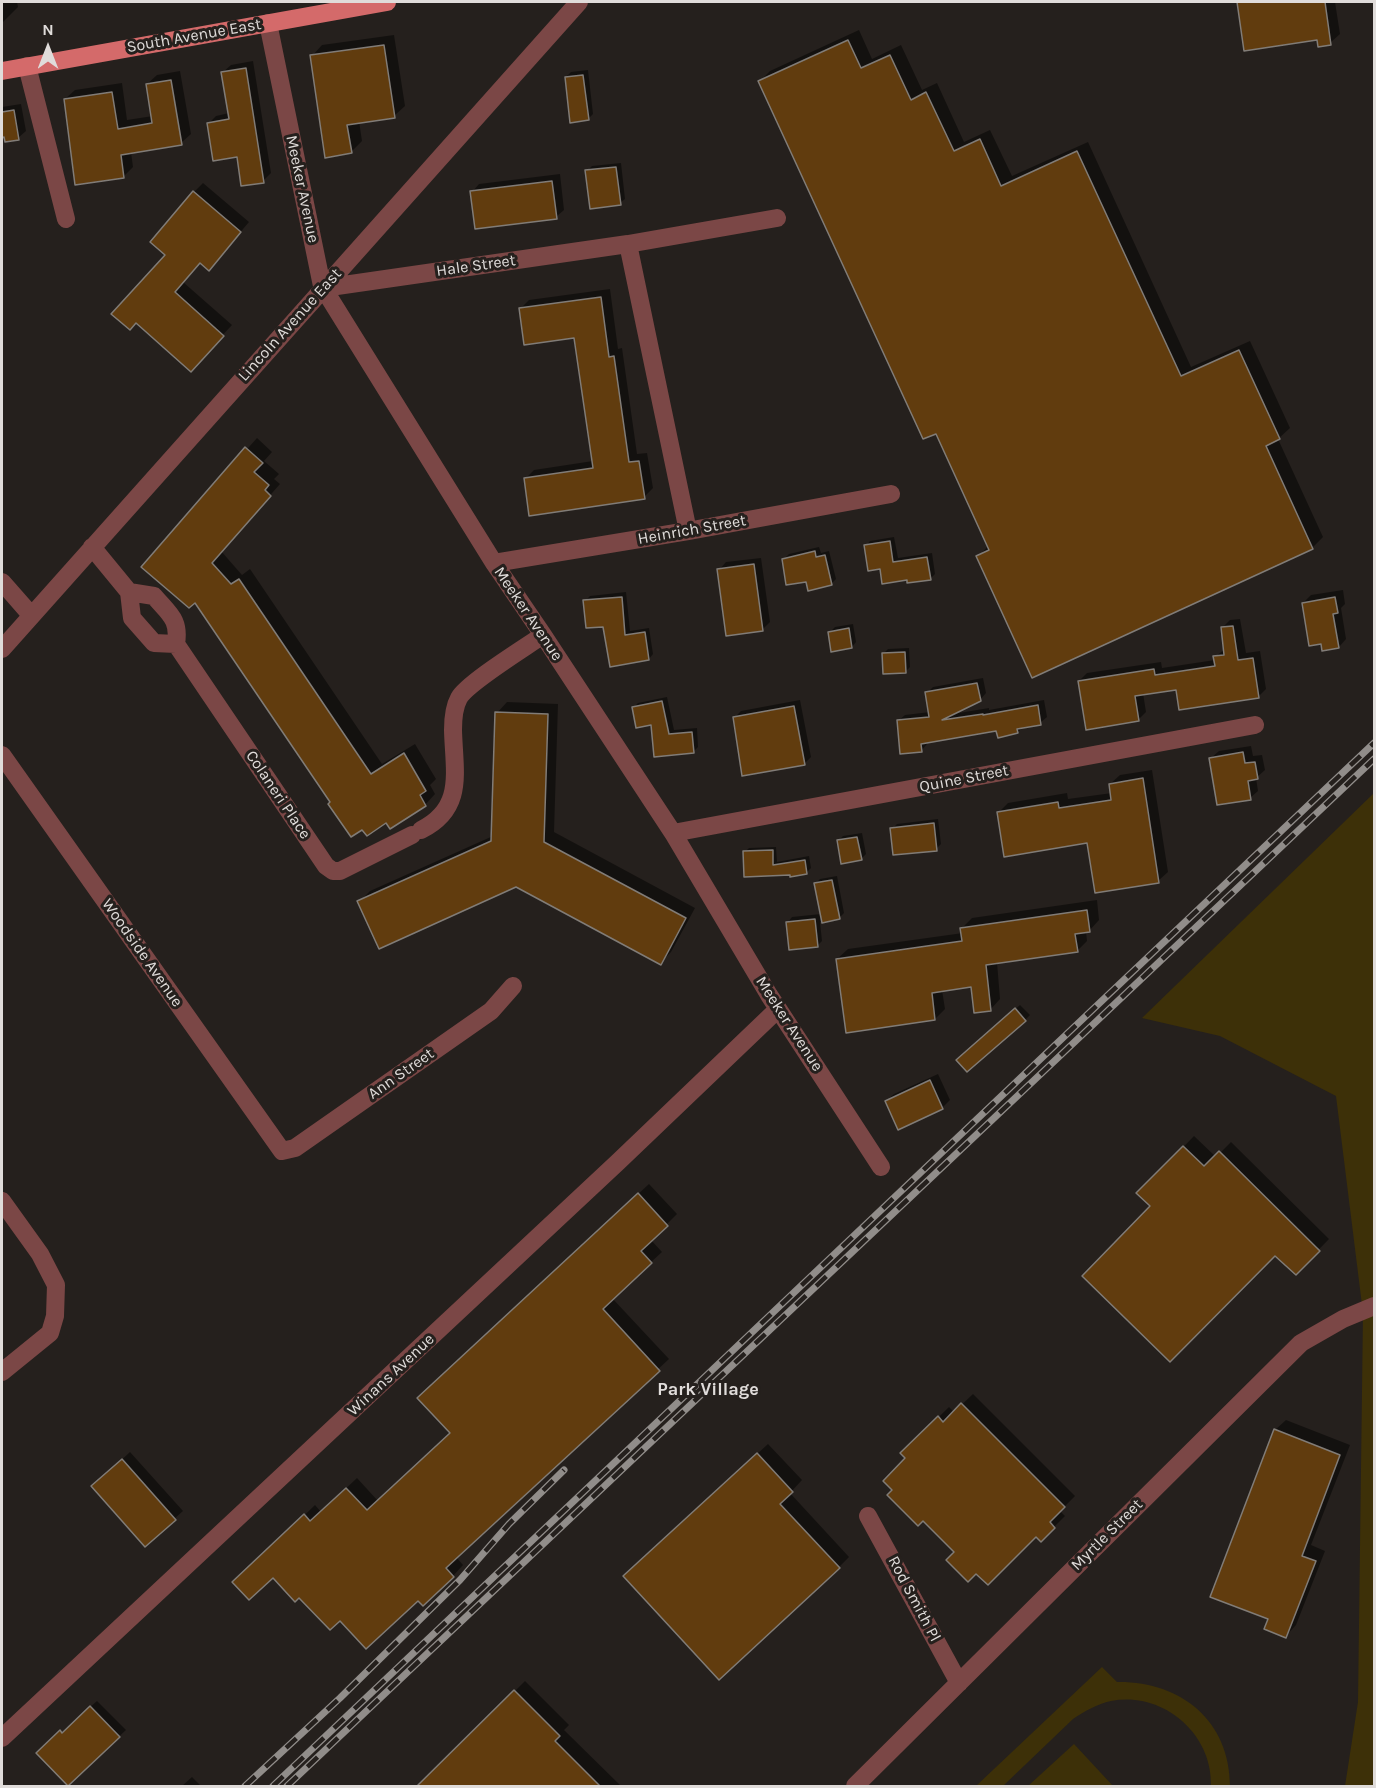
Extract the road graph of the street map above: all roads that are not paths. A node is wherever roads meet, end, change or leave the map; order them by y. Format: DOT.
graph roads {
  1 [pos="387,2"];
  2 [pos="579,2"];
  3 [pos="268,23"];
  4 [pos="27,66"];
  5 [pos="2,71"];
  6 [pos="777,218"];
  7 [pos="66,219"];
  8 [pos="628,244"];
  9 [pos="323,288"];
  10 [pos="891,494"];
  11 [pos="688,531"];
  12 [pos="92,547"];
  13 [pos="494,563"];
  14 [pos="2,582"];
  15 [pos="129,592"];
  16 [pos="32,615"];
  17 [pos="543,635"];
  18 [pos="176,644"];
  19 [pos="2,649"];
  20 [pos="1255,725"];
  21 [pos="2,755"];
  22 [pos="674,833"];
  23 [pos="513,986"];
  24 [pos="778,1009"];
  25 [pos="282,1151"];
  26 [pos="881,1167"];
  27 [pos="2,1201"];
  28 [pos="1374,1306"];
  29 [pos="2,1372"];
  30 [pos="868,1516"];
  31 [pos="959,1683"];
  32 [pos="2,1738"];
  33 [pos="855,1786"];
  1 -- 3 [label="main road, South Avenue East"];
  2 -- 9 [label="street, Lincoln Avenue East"];
  3 -- 4 [label="main road, South Avenue East"];
  3 -- 9 [label="street, Meeker Avenue"];
  4 -- 5 [label="main road, South Avenue East"];
  4 -- 7 [label="street"];
  6 -- 8 [label="street, Hale Street"];
  8 -- 9 [label="street, Hale Street"];
  8 -- 11 [label="street"];
  9 -- 12 [label="street, Lincoln Avenue East"];
  9 -- 13 [label="street, Meeker Avenue"];
  10 -- 11 [label="street, Heinrich Street"];
  11 -- 13 [label="street, Heinrich Street"];
  12 -- 15 [label="street"];
  12 -- 16 [label="street, Lincoln Avenue East"];
  13 -- 17 [label="street, Meeker Avenue"];
  14 -- 16 [label="street"];
  15 -- 18 [label="street"];
  15 -- 18 [label="street, Colaneri Place"];
  16 -- 19 [label="street, Lincoln Avenue East"];
  17 -- 18 [label="street, Colaneri Place"];
  17 -- 22 [label="street, Meeker Avenue"];
  20 -- 22 [label="street, Quine Street"];
  21 -- 25 [label="street, Woodside Avenue"];
  22 -- 24 [label="street, Meeker Avenue"];
  23 -- 25 [label="street, Ann Street"];
  24 -- 26 [label="street, Meeker Avenue"];
  24 -- 32 [label="street, Winans Avenue"];
  27 -- 29 [label="street"];
  28 -- 31 [label="street, Myrtle Street"];
  30 -- 31 [label="street, Rod Smith Pl"];
  31 -- 33 [label="street, Myrtle Street"];
}
